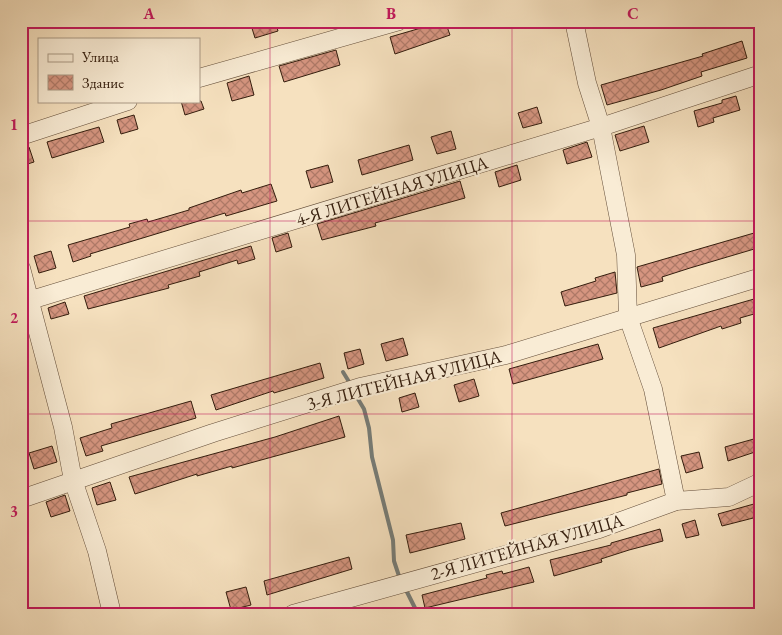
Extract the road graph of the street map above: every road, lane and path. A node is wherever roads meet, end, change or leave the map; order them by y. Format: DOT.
graph roads {
  1 [pos="399,21"];
  2 [pos="574,21"];
  3 [pos="761,74"];
  4 [pos="200,78"];
  5 [pos="125,102"];
  6 [pos="601,127"];
  7 [pos="21,136"];
  8 [pos="21,268"];
  9 [pos="761,277"];
  10 [pos="25,302"];
  11 [pos="628,318"];
  12 [pos="73,480"];
  13 [pos="761,482"];
  14 [pos="21,499"];
  15 [pos="676,501"];
  16 [pos="112,614"];
  17 [pos="293,614"];
  1 -- 4 [label="street"];
  2 -- 6 [label="street"];
  3 -- 6 [label="street, 4-Я ЛИТЕЙНАЯ УЛИЦА"];
  5 -- 7 [label="street"];
  6 -- 10 [label="street, 4-Я ЛИТЕЙНАЯ УЛИЦА"];
  6 -- 11 [label="street"];
  8 -- 10 [label="street"];
  9 -- 11 [label="street, 3-Я ЛИТЕЙНАЯ УЛИЦА"];
  10 -- 12 [label="street"];
  11 -- 12 [label="street, 3-Я ЛИТЕЙНАЯ УЛИЦА"];
  11 -- 15 [label="street"];
  12 -- 14 [label="street, 3-Я ЛИТЕЙНАЯ УЛИЦА"];
  12 -- 16 [label="street"];
  13 -- 15 [label="street, 2-Я ЛИТЕЙНАЯ УЛИЦА"];
  15 -- 17 [label="street, 2-Я ЛИТЕЙНАЯ УЛИЦА"];
}
